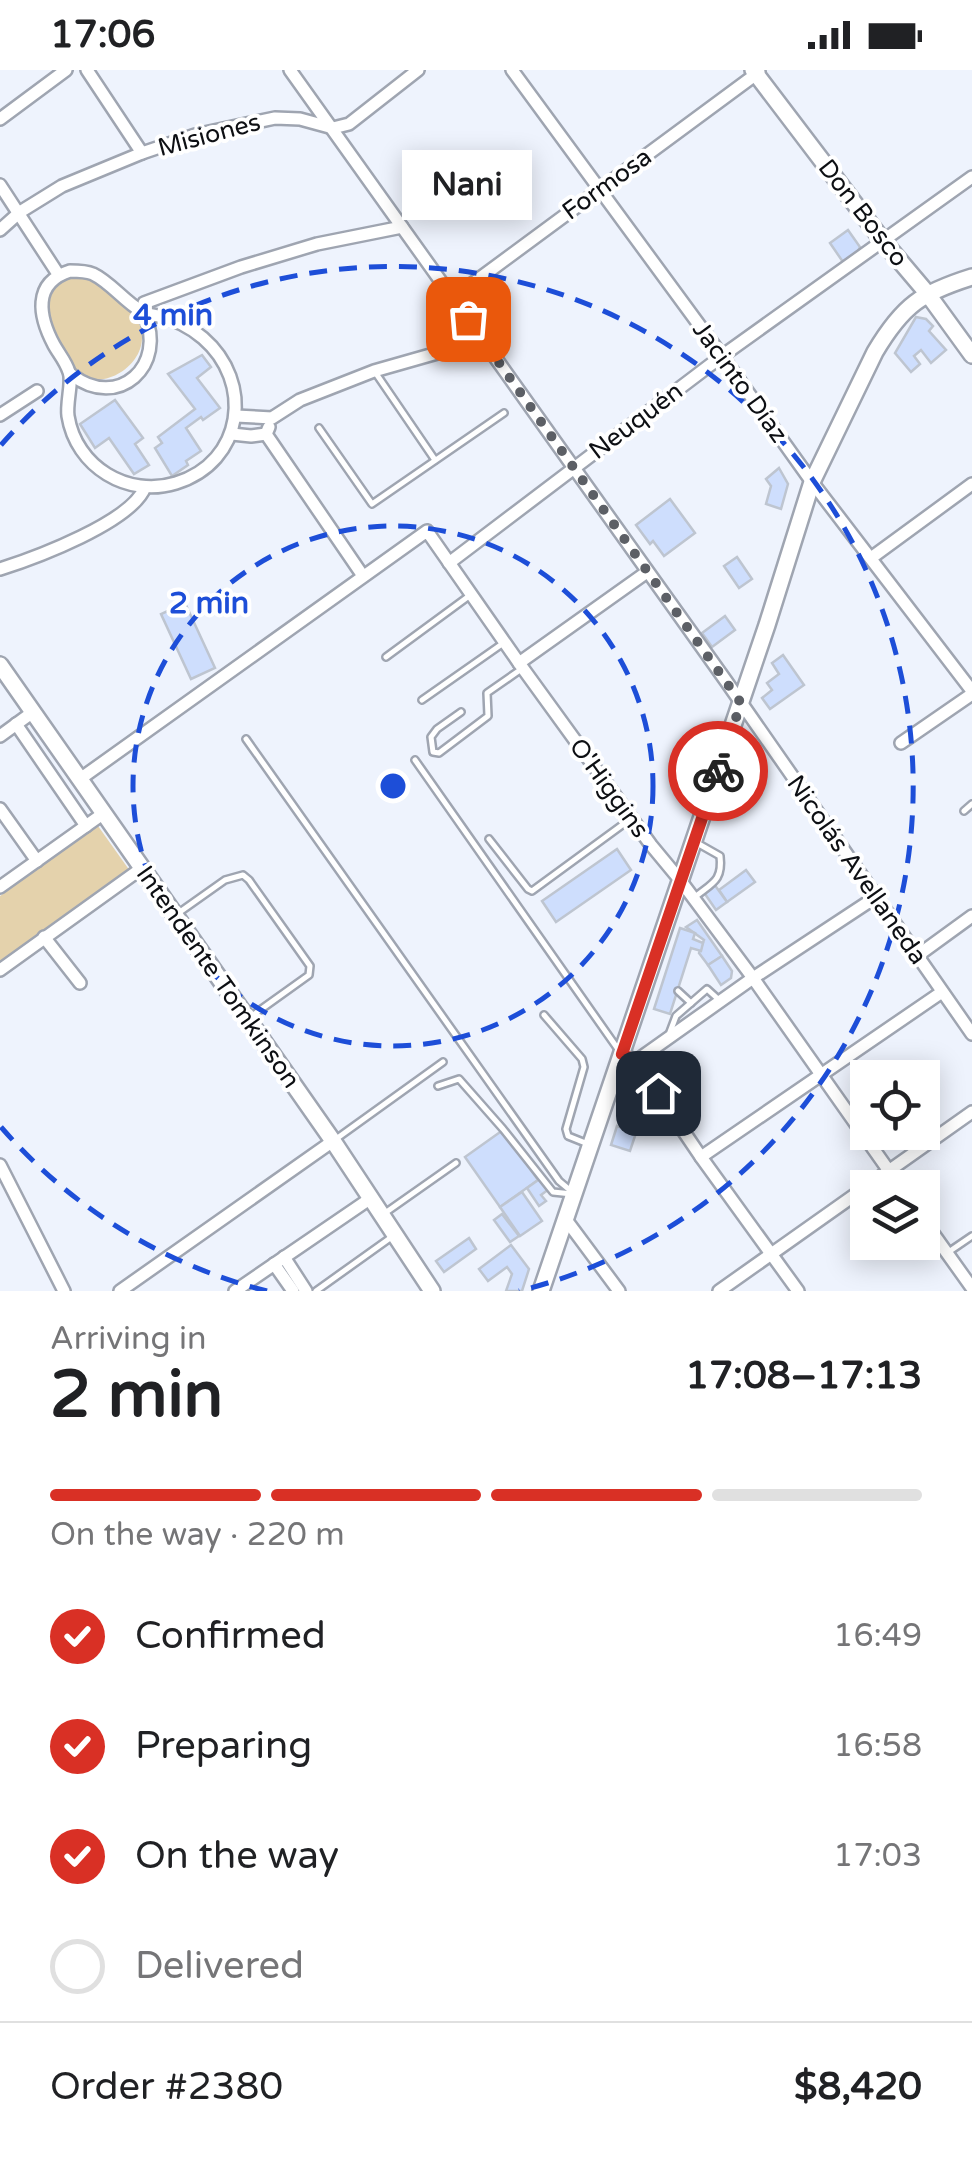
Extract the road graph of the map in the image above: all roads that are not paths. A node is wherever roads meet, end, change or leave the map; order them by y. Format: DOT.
graph roads {
  1 [pos="66,70"];
  2 [pos="87,70"];
  3 [pos="290,70"];
  4 [pos="418,70"];
  5 [pos="512,70"];
  6 [pos="757,71"];
  7 [pos="0,118"];
  8 [pos="333,128"];
  9 [pos="142,153"];
  10 [pos="972,176"];
  11 [pos="0,185"];
  12 [pos="600,189"];
  13 [pos="20,212"];
  14 [pos="402,227"];
  15 [pos="0,230"];
  16 [pos="882,240"];
  17 [pos="58,274"];
  18 [pos="972,277"];
  19 [pos="927,293"];
  20 [pos="453,298"];
  21 [pos="144,309"];
  22 [pos="483,340"];
  23 [pos="972,355"];
  24 [pos="722,356"];
  25 [pos="374,371"];
  26 [pos="72,376"];
  27 [pos="37,390"];
  28 [pos="504,413"];
  29 [pos="0,415"];
  30 [pos="236,416"];
  31 [pos="272,418"];
  32 [pos="319,428"];
  33 [pos="232,434"];
  34 [pos="266,434"];
  35 [pos="436,460"];
  36 [pos="574,468"];
  37 [pos="812,482"];
  38 [pos="972,484"];
  39 [pos="144,488"];
  40 [pos="871,558"];
  41 [pos="449,562"];
  42 [pos="0,569"];
  43 [pos="647,572"];
  44 [pos="362,576"];
  45 [pos="472,594"];
  46 [pos="504,642"];
  47 [pos="386,657"];
  48 [pos="0,665"];
  49 [pos="521,666"];
  50 [pos="972,692"];
  51 [pos="422,700"];
  52 [pos="741,703"];
  53 [pos="33,712"];
  54 [pos="461,712"];
  55 [pos="16,724"];
  56 [pos="0,736"];
  57 [pos="246,739"];
  58 [pos="901,744"];
  59 [pos="416,760"];
  60 [pos="80,779"];
  61 [pos="972,804"];
  62 [pos="0,810"];
  63 [pos="964,811"];
  64 [pos="104,814"];
  65 [pos="631,818"];
  66 [pos="86,826"];
  67 [pos="488,839"];
  68 [pos="694,842"];
  69 [pos="37,861"];
  70 [pos="142,868"];
  71 [pos="680,880"];
  72 [pos="0,887"];
  73 [pos="876,896"];
  74 [pos="692,899"];
  75 [pos="175,916"];
  76 [pos="972,916"];
  77 [pos="44,938"];
  78 [pos="918,956"];
  79 [pos="0,970"];
  80 [pos="753,978"];
  81 [pos="80,983"];
  82 [pos="678,991"];
  83 [pos="942,992"];
  84 [pos="720,1001"];
  85 [pos="691,1003"];
  86 [pos="544,1015"];
  87 [pos="247,1020"];
  88 [pos="972,1034"];
  89 [pos="669,1037"];
  90 [pos="629,1057"];
  91 [pos="443,1062"];
  92 [pos="821,1075"];
  93 [pos="438,1086"];
  94 [pos="972,1112"];
  95 [pos="332,1141"];
  96 [pos="591,1145"];
  97 [pos="701,1157"];
  98 [pos="456,1163"];
  99 [pos="0,1165"];
  100 [pos="888,1170"];
  101 [pos="890,1170"];
  102 [pos="574,1194"];
  103 [pos="371,1198"];
  104 [pos="850,1199"];
  105 [pos="382,1215"];
  106 [pos="567,1221"];
  107 [pos="396,1234"];
  108 [pos="972,1236"];
  109 [pos="940,1243"];
  110 [pos="947,1253"];
  111 [pos="773,1254"];
  112 [pos="279,1261"];
  113 [pos="972,1288"];
  114 [pos="64,1291"];
  115 [pos="120,1291"];
  116 [pos="235,1291"];
  117 [pos="292,1291"];
  118 [pos="306,1291"];
  119 [pos="316,1291"];
  120 [pos="432,1291"];
  121 [pos="541,1291"];
  122 [pos="619,1291"];
  123 [pos="719,1291"];
  124 [pos="798,1291"];
  1 -- 7 [label="street"];
  2 -- 9 [label="street"];
  3 -- 8 [label="street, Nicolás Avellaneda"];
  4 -- 8 [label="street"];
  5 -- 12 [label="street, Jacinto Díaz"];
  6 -- 12 [label="street, Formosa"];
  6 -- 16 [label="main road, Don Bosco"];
  8 -- 9 [label="street, Misiones"];
  8 -- 14 [label="street, Nicolás Avellaneda"];
  9 -- 13 [label="street, Misiones"];
  10 -- 16 [label="street, Neuquén"];
  11 -- 13 [label="street"];
  12 -- 20 [label="street, Formosa"];
  12 -- 24 [label="street, Jacinto Díaz"];
  13 -- 15 [label="street, Misiones"];
  13 -- 17 [label="street"];
  14 -- 20 [label="street, Nicolás Avellaneda"];
  14 -- 21 [label="street"];
  16 -- 19 [label="main road, Don Bosco"];
  16 -- 24 [label="street, Neuquén"];
  17 -- 21 [label="street"];
  17 -- 26 [label="street"];
  18 -- 19 [label="main road"];
  19 -- 23 [label="main road, Don Bosco"];
  19 -- 37 [label="main road"];
  20 -- 22 [label="street, Nicolás Avellaneda"];
  21 -- 26 [label="street"];
  21 -- 30 [label="street"];
  22 -- 25 [label="street"];
  22 -- 36 [label="street, Nicolás Avellaneda"];
  24 -- 36 [label="street, Neuquén"];
  24 -- 37 [label="street, Jacinto Díaz"];
  25 -- 31 [label="street"];
  25 -- 35 [label="lane"];
  26 -- 39 [label="street"];
  27 -- 29 [label="street"];
  28 -- 35 [label="lane"];
  30 -- 31 [label="street"];
  30 -- 33 [label="street"];
  31 -- 34 [label="street"];
  32 -- 35 [label="lane"];
  33 -- 34 [label="street"];
  33 -- 39 [label="street"];
  34 -- 44 [label="street"];
  36 -- 41 [label="street, Neuquén"];
  36 -- 43 [label="street, Nicolás Avellaneda"];
  37 -- 40 [label="street, Jacinto Díaz"];
  37 -- 52 [label="main road"];
  38 -- 40 [label="street"];
  39 -- 42 [label="street"];
  40 -- 50 [label="street, Jacinto Díaz"];
  41 -- 44 [label="street, O'Higgins"];
  41 -- 45 [label="street, O'Higgins"];
  43 -- 49 [label="street"];
  43 -- 52 [label="street, Nicolás Avellaneda"];
  44 -- 60 [label="street"];
  45 -- 46 [label="street, O'Higgins"];
  45 -- 47 [label="lane"];
  46 -- 49 [label="street, O'Higgins"];
  46 -- 51 [label="lane"];
  48 -- 53 [label="main road, Intendente Tomkinson"];
  49 -- 54 [label="lane"];
  49 -- 65 [label="street, O'Higgins"];
  50 -- 58 [label="street"];
  52 -- 68 [label="main road"];
  52 -- 73 [label="street, Nicolás Avellaneda"];
  53 -- 55 [label="street"];
  53 -- 60 [label="main road, Intendente Tomkinson"];
  55 -- 56 [label="street"];
  55 -- 66 [label="street"];
  57 -- 102 [label="lane"];
  59 -- 90 [label="lane"];
  60 -- 64 [label="main road, Intendente Tomkinson"];
  61 -- 63 [label="lane"];
  62 -- 69 [label="street"];
  64 -- 66 [label="street"];
  64 -- 70 [label="main road, Intendente Tomkinson"];
  65 -- 67 [label="lane"];
  65 -- 71 [label="street, O'Higgins"];
  66 -- 69 [label="street"];
  68 -- 71 [label="main road"];
  68 -- 74 [label="lane"];
  69 -- 72 [label="street"];
  70 -- 75 [label="main road, Intendente Tomkinson"];
  70 -- 77 [label="street"];
  71 -- 74 [label="street, O'Higgins"];
  71 -- 90 [label="main road"];
  73 -- 78 [label="street, Nicolás Avellaneda"];
  73 -- 80 [label="street"];
  74 -- 80 [label="street, O'Higgins"];
  75 -- 87 [label="main road, Intendente Tomkinson"];
  75 -- 87 [label="lane"];
  76 -- 78 [label="street"];
  77 -- 79 [label="street"];
  77 -- 81 [label="street"];
  78 -- 83 [label="street, Nicolás Avellaneda"];
  80 -- 84 [label="street"];
  80 -- 92 [label="street, O'Higgins"];
  82 -- 85 [label="lane"];
  83 -- 88 [label="street, Nicolás Avellaneda"];
  83 -- 92 [label="street"];
  84 -- 85 [label="lane"];
  84 -- 89 [label="street"];
  85 -- 89 [label="lane"];
  86 -- 96 [label="lane"];
  87 -- 95 [label="main road, Intendente Tomkinson"];
  89 -- 90 [label="street"];
  90 -- 96 [label="main road"];
  90 -- 97 [label="street"];
  91 -- 95 [label="lane"];
  92 -- 97 [label="street"];
  92 -- 100 [label="street, O'Higgins"];
  93 -- 102 [label="lane"];
  94 -- 101 [label="street"];
  95 -- 103 [label="main road, Intendente Tomkinson"];
  95 -- 115 [label="street"];
  96 -- 102 [label="main road"];
  97 -- 111 [label="street"];
  98 -- 105 [label="lane"];
  99 -- 114 [label="street"];
  102 -- 106 [label="main road"];
  103 -- 105 [label="main road, Intendente Tomkinson"];
  103 -- 112 [label="street"];
  104 -- 111 [label="street"];
  105 -- 107 [label="main road, Intendente Tomkinson"];
  106 -- 121 [label="main road"];
  106 -- 122 [label="street"];
  107 -- 119 [label="lane"];
  107 -- 120 [label="main road, Intendente Tomkinson"];
  108 -- 110 [label="lane"];
  109 -- 110 [label="street"];
  110 -- 113 [label="street"];
  111 -- 123 [label="street"];
  111 -- 124 [label="street"];
  112 -- 116 [label="street"];
  112 -- 117 [label="street"];
  112 -- 118 [label="street"];
}
